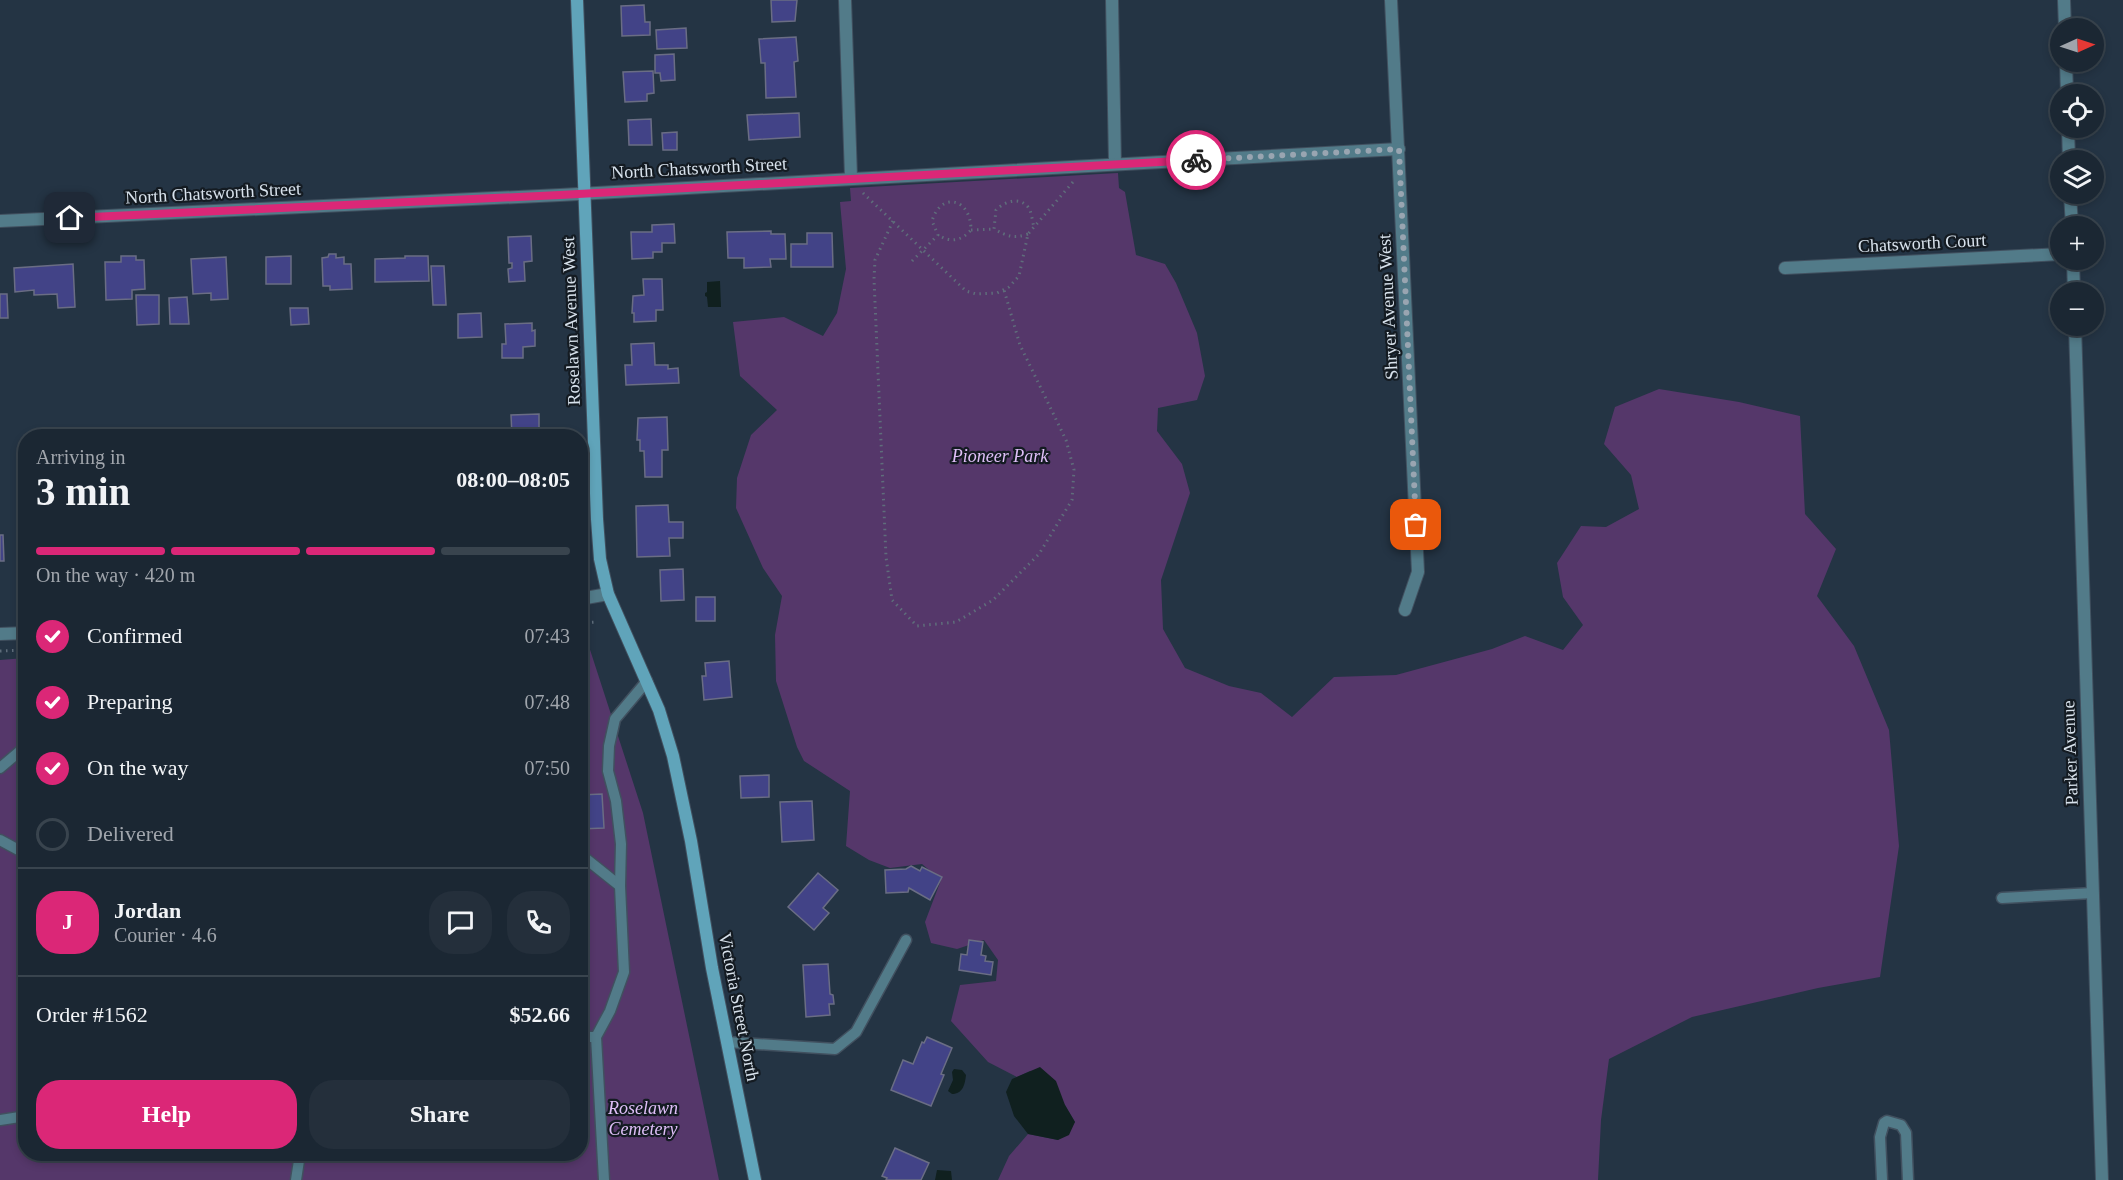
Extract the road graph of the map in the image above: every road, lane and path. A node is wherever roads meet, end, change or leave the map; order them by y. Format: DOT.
graph roads {
  1 [pos="577,0"];
  2 [pos="845,0"];
  3 [pos="1112,0"];
  4 [pos="1391,0"];
  5 [pos="2064,0"];
  6 [pos="2065,18"];
  7 [pos="1399,149"];
  8 [pos="1116,164"];
  9 [pos="1076,166"];
  10 [pos="855,177"];
  11 [pos="584,192"];
  12 [pos="0,221"];
  13 [pos="892,221"];
  14 [pos="1034,227"];
  15 [pos="994,229"];
  16 [pos="971,230"];
  17 [pos="1028,234"];
  18 [pos="938,235"];
  19 [pos="923,251"];
  20 [pos="2050,255"];
  21 [pos="912,261"];
  22 [pos="1785,268"];
  23 [pos="1004,290"];
  24 [pos="2075,336"];
  25 [pos="608,594"];
  26 [pos="588,598"];
  27 [pos="1405,610"];
  28 [pos="588,622"];
  29 [pos="597,622"];
  30 [pos="18,633"];
  31 [pos="0,634"];
  32 [pos="18,650"];
  33 [pos="0,651"];
  34 [pos="647,681"];
  35 [pos="18,753"];
  36 [pos="0,768"];
  37 [pos="0,840"];
  38 [pos="691,841"];
  39 [pos="18,850"];
  40 [pos="588,860"];
  41 [pos="620,886"];
  42 [pos="2093,893"];
  43 [pos="2002,898"];
  44 [pos="906,940"];
  45 [pos="588,1037"];
  46 [pos="596,1037"];
  47 [pos="727,1042"];
  48 [pos="18,1117"];
  49 [pos="0,1120"];
  50 [pos="299,1161"];
  51 [pos="296,1180"];
  52 [pos="604,1180"];
  53 [pos="755,1180"];
  54 [pos="1882,1180"];
  55 [pos="1908,1180"];
  56 [pos="2102,1180"];
  1 -- 11 [label="street, Roselawn Avenue West"];
  2 -- 10 [label="street"];
  3 -- 8 [label="street"];
  4 -- 7 [label="street, Shryer Avenue West"];
  5 -- 6 [label="street"];
  7 -- 8 [label="street, North Chatsworth Street"];
  7 -- 27 [label="street, Shryer Avenue West"];
  8 -- 9 [label="street, North Chatsworth Street"];
  9 -- 10 [label="street, North Chatsworth Street"];
  9 -- 14 [label="path"];
  10 -- 11 [label="street, North Chatsworth Street"];
  10 -- 13 [label="path"];
  11 -- 12 [label="street, North Chatsworth Street"];
  11 -- 25 [label="street, Roselawn Avenue West"];
  13 -- 19 [label="path"];
  13 -- 23 [label="path"];
  14 -- 15 [label="path"];
  14 -- 17 [label="path"];
  15 -- 16 [label="path"];
  15 -- 17 [label="path"];
  16 -- 18 [label="path"];
  16 -- 18 [label="path"];
  17 -- 23 [label="path"];
  18 -- 19 [label="path"];
  19 -- 21 [label="path"];
  19 -- 23 [label="path"];
  20 -- 22 [label="street, Chatsworth Court"];
  24 -- 42 [label="street, Parker Avenue"];
  25 -- 26 [label="street"];
  25 -- 34 [label="street, Roselawn Avenue West"];
  28 -- 29 [label="path"];
  30 -- 31 [label="street"];
  32 -- 33 [label="path"];
  34 -- 38 [label="street, Roselawn Avenue West"];
  34 -- 41 [label="lane"];
  35 -- 36 [label="lane"];
  37 -- 39 [label="lane"];
  38 -- 47 [label="street, Victoria Street North"];
  40 -- 41 [label="lane"];
  41 -- 46 [label="lane"];
  42 -- 43 [label="lane"];
  42 -- 56 [label="street, Parker Avenue"];
  44 -- 47 [label="lane"];
  45 -- 46 [label="lane"];
  46 -- 52 [label="lane"];
  47 -- 53 [label="street, Victoria Street North"];
  48 -- 49 [label="lane"];
  50 -- 51 [label="lane"];
  54 -- 55 [label="lane"];
}
